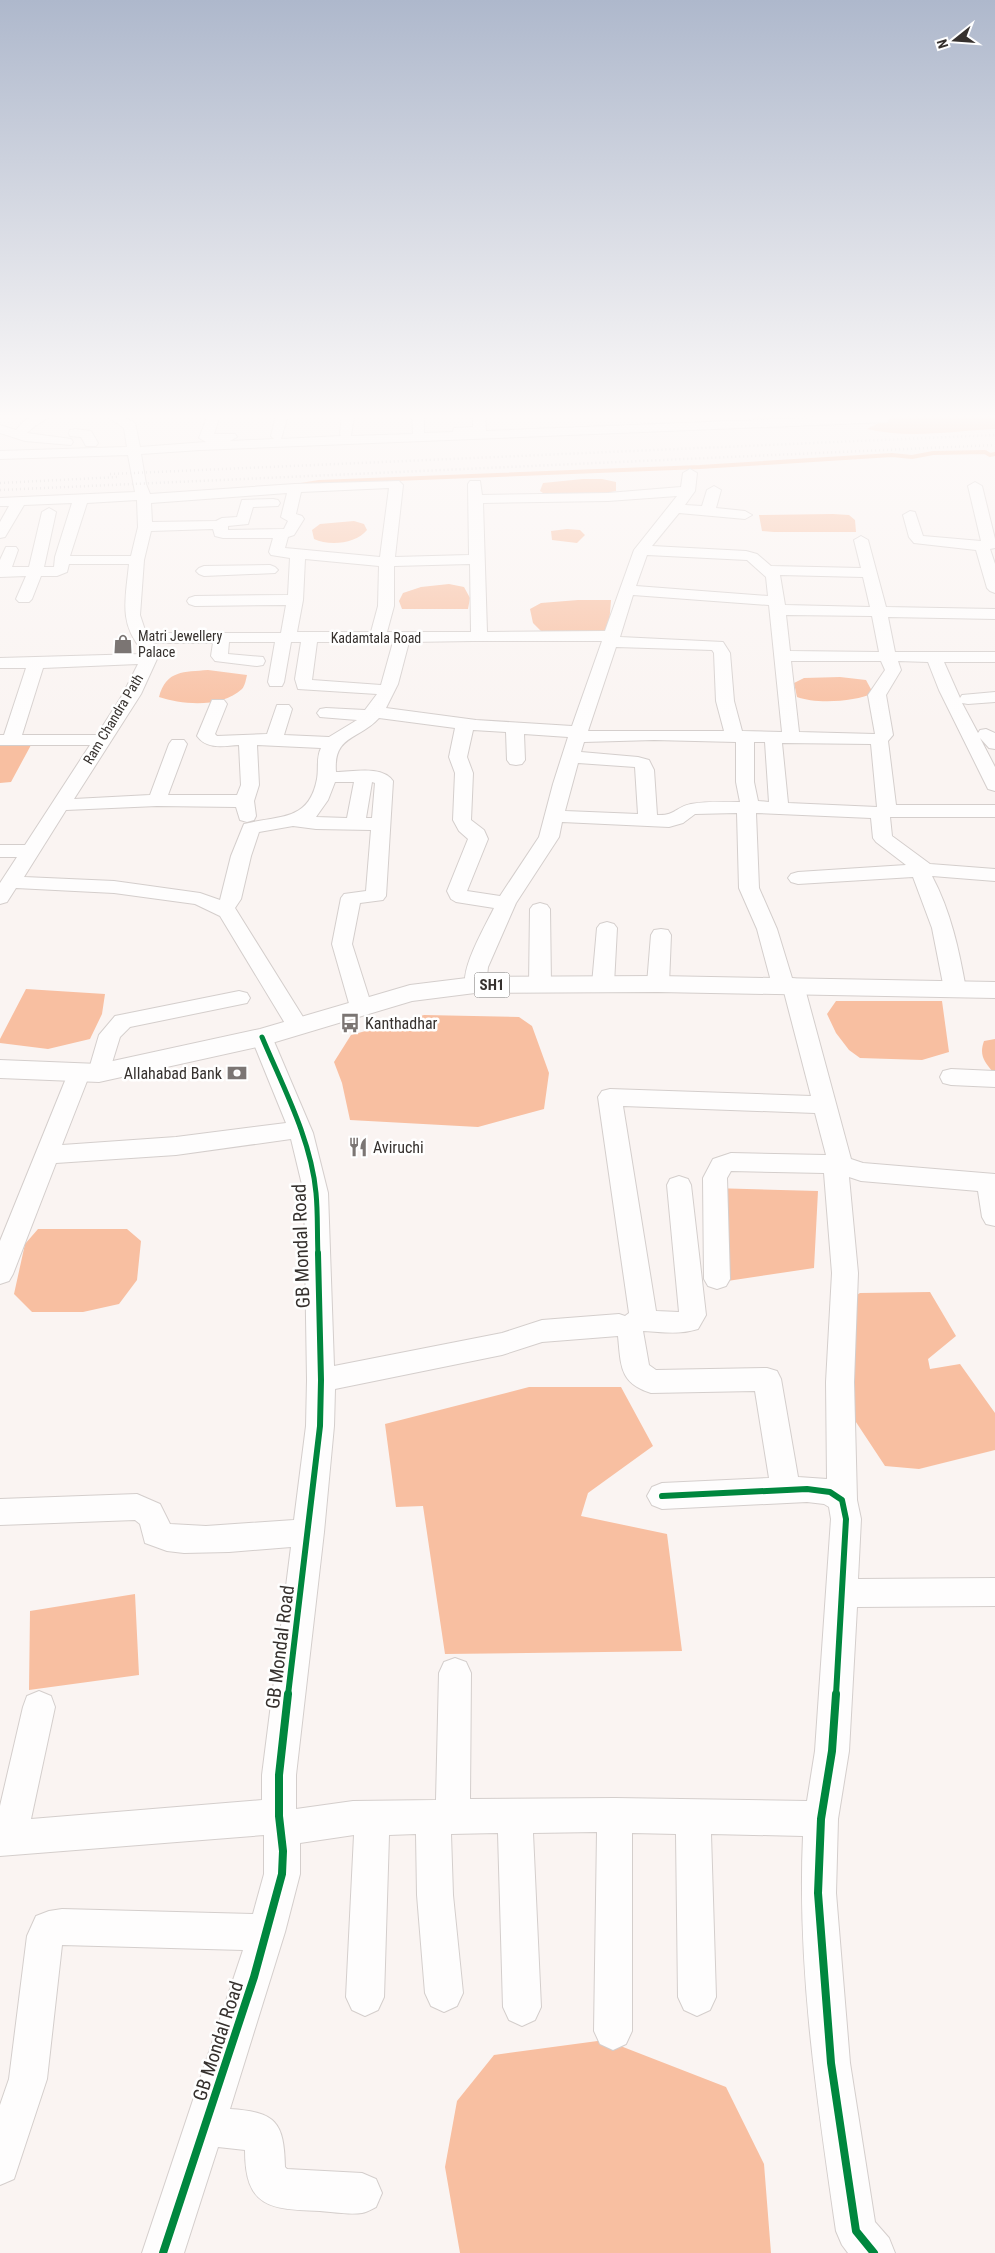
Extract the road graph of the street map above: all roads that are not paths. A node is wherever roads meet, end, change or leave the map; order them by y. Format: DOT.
graph roads {
  1 [pos="8,520"];
  2 [pos="47,520"];
  3 [pos="74,520"];
  4 [pos="145,520"];
  5 [pos="223,520"];
  6 [pos="243,520"];
  7 [pos="296,520"];
  8 [pos="392,520"];
  9 [pos="476,520"];
  10 [pos="665,520"];
  11 [pos="911,520"];
  12 [pos="983,520"];
  13 [pos="222,524"];
  14 [pos="145,527"];
  15 [pos="250,533"];
  16 [pos="0,534"];
  17 [pos="283,534"];
  18 [pos="861,540"];
  19 [pos="989,545"];
  20 [pos="11,550"];
  21 [pos="641,550"];
  22 [pos="298,553"];
  23 [pos="476,558"];
  24 [pos="62,560"];
  25 [pos="137,560"];
  26 [pos="387,562"];
  27 [pos="243,570"];
  28 [pos="270,570"];
  29 [pos="765,570"];
  30 [pos="204,571"];
  31 [pos="2,572"];
  32 [pos="34,572"];
  33 [pos="870,573"];
  34 [pos="995,588"];
  35 [pos="627,590"];
  36 [pos="24,599"];
  37 [pos="295,600"];
  38 [pos="979,601"];
  39 [pos="195,602"];
  40 [pos="779,605"];
  41 [pos="879,611"];
  42 [pos="995,614"];
  43 [pos="140,638"];
  44 [pos="222,638"];
  45 [pos="286,638"];
  46 [pos="310,638"];
  47 [pos="378,638"];
  48 [pos="402,638"];
  49 [pos="479,638"];
  50 [pos="612,639"];
  51 [pos="784,656"];
  52 [pos="934,657"];
  53 [pos="995,657"];
  54 [pos="888,658"];
  55 [pos="149,659"];
  56 [pos="257,661"];
  57 [pos="0,663"];
  58 [pos="36,663"];
  59 [pos="276,682"];
  60 [pos="387,690"];
  61 [pos="995,698"];
  62 [pos="968,699"];
  63 [pos="218,704"];
  64 [pos="283,709"];
  65 [pos="326,713"];
  66 [pos="372,714"];
  67 [pos="465,724"];
  68 [pos="516,728"];
  69 [pos="578,735"];
  70 [pos="740,736"];
  71 [pos="782,736"];
  72 [pos="879,739"];
  73 [pos="5,740"];
  74 [pos="101,740"];
  75 [pos="266,740"];
  76 [pos="248,741"];
  77 [pos="335,742"];
  78 [pos="178,744"];
  79 [pos="571,757"];
  80 [pos="516,760"];
  81 [pos="327,777"];
  82 [pos="364,777"];
  83 [pos="995,785"];
  84 [pos="157,800"];
  85 [pos="244,801"];
  86 [pos="60,805"];
  87 [pos="748,807"];
  88 [pos="779,808"];
  89 [pos="995,811"];
  90 [pos="883,812"];
  91 [pos="554,816"];
  92 [pos="290,820"];
  93 [pos="648,820"];
  94 [pos="355,824"];
  95 [pos="381,824"];
  96 [pos="251,828"];
  97 [pos="0,851"];
  98 [pos="30,851"];
  99 [pos="922,870"];
  100 [pos="798,878"];
  101 [pos="993,880"];
  102 [pos="5,890"];
  103 [pos="506,903"];
  104 [pos="540,909"];
  105 [pos="223,910"];
  106 [pos="607,928"];
  107 [pos="661,935"];
  108 [pos="603,984"];
  109 [pos="658,984"];
  110 [pos="475,985"];
  111 [pos="540,985"];
  112 [pos="788,985"];
  113 [pos="955,989"];
  114 [pos="995,990"];
  115 [pos="239,998"];
  116 [pos="361,1007"];
  117 [pos="297,1025"];
  118 [pos="262,1037"];
  119 [pos="0,1069"];
  120 [pos="89,1072"];
  121 [pos="951,1077"];
  122 [pos="995,1078"];
  123 [pos="826,1105"];
  124 [pos="299,1130"];
  125 [pos="47,1155"];
  126 [pos="838,1164"];
  127 [pos="992,1183"];
  128 [pos="679,1185"];
  129 [pos="995,1217"];
  130 [pos="0,1274"];
  131 [pos="717,1279"];
  132 [pos="634,1323"];
  133 [pos="321,1380"];
  134 [pos="785,1488"];
  135 [pos="662,1496"];
  136 [pos="842,1500"];
  137 [pos="0,1512"];
  138 [pos="309,1532"];
  139 [pos="995,1592"];
  140 [pos="842,1593"];
  141 [pos="455,1674"];
  142 [pos="39,1706"];
  143 [pos="615,1815"];
  144 [pos="443,1816"];
  145 [pos="515,1816"];
  146 [pos="693,1817"];
  147 [pos="372,1818"];
  148 [pos="821,1819"];
  149 [pos="280,1822"];
  150 [pos="5,1839"];
  151 [pos="267,1932"];
  152 [pos="444,1993"];
  153 [pos="366,1996"];
  154 [pos="697,1997"];
  155 [pos="522,2007"];
  156 [pos="613,2031"];
  157 [pos="205,2127"];
  158 [pos="0,2165"];
  159 [pos="362,2193"];
  160 [pos="861,2246"];
  161 [pos="162,2253"];
  1 -- 16 [label="street"];
  2 -- 32 [label="street"];
  3 -- 24 [label="street"];
  4 -- 14 [label="street, Ram Chandra Path"];
  5 -- 13 [label="street"];
  6 -- 13 [label="street"];
  7 -- 17 [label="street"];
  8 -- 26 [label="street"];
  9 -- 23 [label="street"];
  10 -- 21 [label="street"];
  11 -- 19 [label="street"];
  12 -- 19 [label="street"];
  13 -- 14 [label="street"];
  13 -- 15 [label="street"];
  14 -- 25 [label="street, Ram Chandra Path"];
  15 -- 17 [label="street"];
  15 -- 27 [label="street"];
  17 -- 22 [label="street"];
  18 -- 33 [label="street"];
  19 -- 34 [label="street"];
  20 -- 31 [label="street"];
  21 -- 29 [label="street"];
  21 -- 35 [label="street"];
  22 -- 26 [label="street"];
  22 -- 37 [label="street"];
  23 -- 26 [label="street"];
  23 -- 49 [label="street"];
  24 -- 25 [label="street"];
  24 -- 32 [label="street"];
  25 -- 43 [label="street, Ram Chandra Path"];
  26 -- 47 [label="street"];
  27 -- 28 [label="street"];
  27 -- 30 [label="street"];
  29 -- 33 [label="street"];
  29 -- 40 [label="street"];
  31 -- 32 [label="street"];
  32 -- 36 [label="street"];
  33 -- 41 [label="street"];
  35 -- 40 [label="street"];
  35 -- 50 [label="street"];
  37 -- 39 [label="street"];
  37 -- 45 [label="street"];
  38 -- 41 [label="street"];
  38 -- 42 [label="street"];
  40 -- 41 [label="street"];
  40 -- 51 [label="street"];
  41 -- 54 [label="street"];
  43 -- 44 [label="street, Kadamtala Road"];
  43 -- 55 [label="street, Ram Chandra Path"];
  44 -- 45 [label="street, Kadamtala Road"];
  44 -- 56 [label="street"];
  45 -- 46 [label="street, Kadamtala Road"];
  45 -- 59 [label="street"];
  46 -- 47 [label="street, Kadamtala Road"];
  46 -- 60 [label="street"];
  47 -- 48 [label="street, Kadamtala Road"];
  48 -- 49 [label="street, Kadamtala Road"];
  48 -- 60 [label="street"];
  49 -- 50 [label="street, Kadamtala Road"];
  50 -- 69 [label="street"];
  50 -- 70 [label="street, Kadamtala Road"];
  51 -- 54 [label="street"];
  51 -- 71 [label="street"];
  52 -- 53 [label="street"];
  52 -- 54 [label="street"];
  52 -- 83 [label="street"];
  54 -- 72 [label="street"];
  55 -- 58 [label="street"];
  55 -- 74 [label="street, Ram Chandra Path"];
  57 -- 58 [label="street"];
  58 -- 73 [label="street"];
  60 -- 66 [label="street"];
  61 -- 62 [label="street"];
  63 -- 76 [label="street"];
  64 -- 75 [label="street"];
  65 -- 66 [label="street"];
  66 -- 67 [label="street"];
  66 -- 77 [label="street"];
  67 -- 68 [label="street"];
  67 -- 103 [label="street"];
  68 -- 69 [label="street"];
  68 -- 80 [label="street"];
  69 -- 70 [label="street"];
  69 -- 79 [label="street"];
  70 -- 71 [label="street"];
  70 -- 87 [label="street"];
  71 -- 72 [label="street"];
  71 -- 88 [label="street"];
  72 -- 90 [label="street"];
  73 -- 74 [label="street"];
  74 -- 86 [label="street, Ram Chandra Path"];
  75 -- 76 [label="street"];
  75 -- 77 [label="street"];
  76 -- 85 [label="street"];
  77 -- 81 [label="street"];
  78 -- 84 [label="street"];
  79 -- 91 [label="street"];
  79 -- 93 [label="street"];
  81 -- 82 [label="street"];
  81 -- 92 [label="street"];
  82 -- 94 [label="street"];
  82 -- 95 [label="street"];
  84 -- 85 [label="street"];
  84 -- 86 [label="street"];
  85 -- 96 [label="street"];
  86 -- 98 [label="street, Ram Chandra Path"];
  87 -- 88 [label="street"];
  87 -- 93 [label="street"];
  87 -- 112 [label="street"];
  88 -- 90 [label="street"];
  89 -- 90 [label="street"];
  90 -- 99 [label="street"];
  91 -- 93 [label="street"];
  91 -- 103 [label="street"];
  92 -- 94 [label="street"];
  92 -- 96 [label="street"];
  94 -- 95 [label="street"];
  95 -- 116 [label="street"];
  96 -- 105 [label="street"];
  97 -- 98 [label="street"];
  98 -- 102 [label="street, Ram Chandra Path"];
  99 -- 100 [label="street"];
  99 -- 101 [label="street"];
  99 -- 113 [label="street"];
  102 -- 105 [label="street"];
  103 -- 110 [label="street"];
  104 -- 111 [label="street"];
  105 -- 117 [label="street"];
  106 -- 108 [label="street"];
  107 -- 109 [label="street"];
  108 -- 109 [label="main road, SH1"];
  108 -- 111 [label="main road, SH1"];
  109 -- 112 [label="main road, SH1"];
  110 -- 111 [label="main road, SH1"];
  110 -- 116 [label="main road, SH1"];
  112 -- 113 [label="main road, SH1"];
  112 -- 123 [label="street"];
  113 -- 114 [label="main road, SH1"];
  115 -- 120 [label="street"];
  116 -- 117 [label="main road, SH1"];
  117 -- 118 [label="main road, SH1"];
  118 -- 120 [label="main road, SH1"];
  118 -- 124 [label="street, GB Mondal Road"];
  119 -- 120 [label="main road, SH1"];
  120 -- 125 [label="street"];
  121 -- 122 [label="street"];
  123 -- 126 [label="street"];
  123 -- 132 [label="street"];
  124 -- 125 [label="street"];
  124 -- 133 [label="street, GB Mondal Road"];
  125 -- 130 [label="street"];
  126 -- 127 [label="street"];
  126 -- 131 [label="street"];
  126 -- 136 [label="street"];
  127 -- 129 [label="street"];
  128 -- 132 [label="street"];
  132 -- 133 [label="street"];
  132 -- 134 [label="street"];
  133 -- 138 [label="street, GB Mondal Road"];
  134 -- 135 [label="street"];
  134 -- 136 [label="street"];
  136 -- 140 [label="street"];
  137 -- 138 [label="street"];
  138 -- 149 [label="street, GB Mondal Road"];
  139 -- 140 [label="street"];
  140 -- 148 [label="street"];
  141 -- 144 [label="street"];
  142 -- 150 [label="street"];
  143 -- 145 [label="street"];
  143 -- 146 [label="street"];
  143 -- 156 [label="street"];
  144 -- 145 [label="street"];
  144 -- 147 [label="street"];
  144 -- 152 [label="street"];
  145 -- 155 [label="street"];
  146 -- 148 [label="street"];
  146 -- 154 [label="street"];
  147 -- 149 [label="street"];
  147 -- 153 [label="street"];
  148 -- 160 [label="street"];
  149 -- 150 [label="street"];
  149 -- 151 [label="street, GB Mondal Road"];
  151 -- 157 [label="street, GB Mondal Road"];
  151 -- 158 [label="street"];
  157 -- 159 [label="street"];
  157 -- 161 [label="street, GB Mondal Road"];
}
